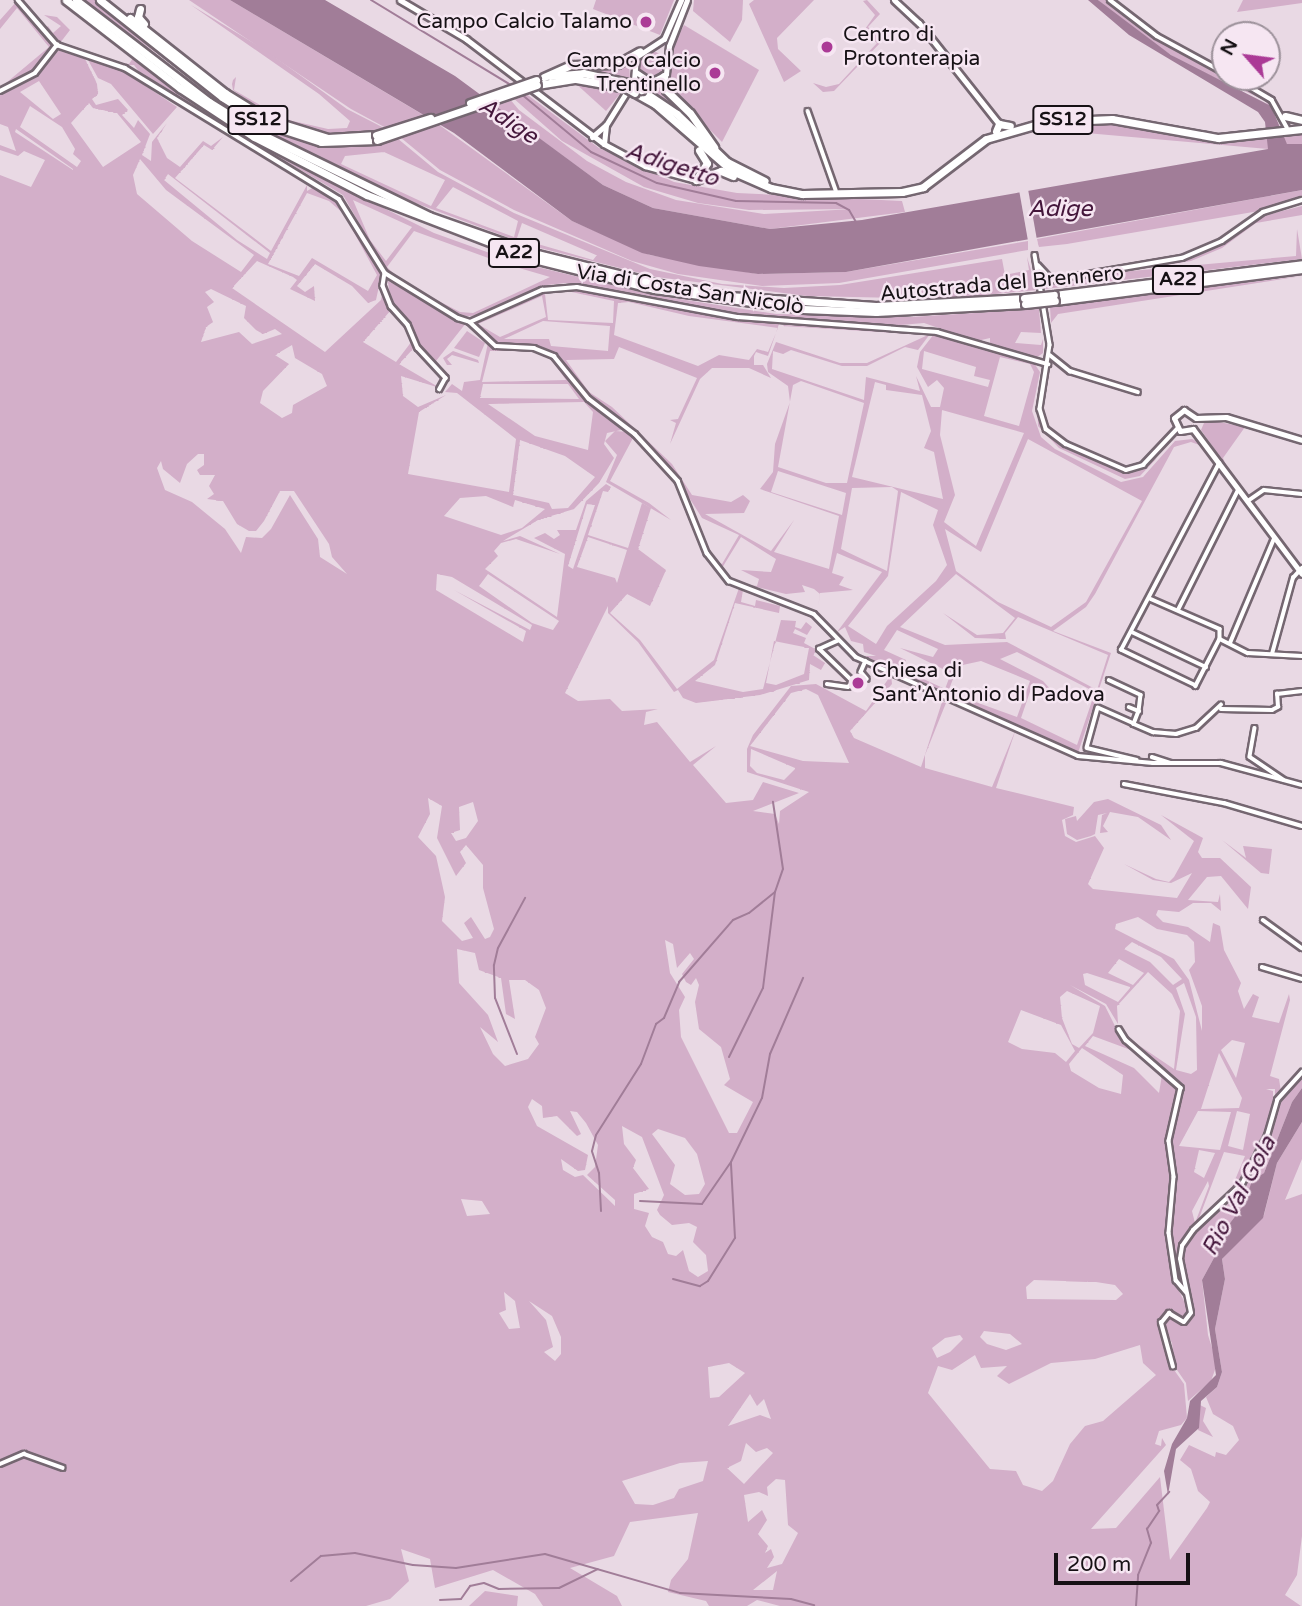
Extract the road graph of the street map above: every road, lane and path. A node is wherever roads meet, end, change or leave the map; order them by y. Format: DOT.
graph roads {
  1 [pos="18,0"];
  2 [pos="66,0"];
  3 [pos="76,0"];
  4 [pos="100,0"];
  5 [pos="108,0"];
  6 [pos="400,0"];
  7 [pos="681,0"];
  8 [pos="687,0"];
  9 [pos="894,0"];
  10 [pos="1110,0"];
  11 [pos="140,9"];
  12 [pos="57,45"];
  13 [pos="649,47"];
  14 [pos="170,49"];
  15 [pos="640,51"];
  16 [pos="667,58"];
  17 [pos="1211,65"];
  18 [pos="636,72"];
  19 [pos="664,76"];
  20 [pos="539,81"];
  21 [pos="648,81"];
  22 [pos="632,88"];
  23 [pos="0,91"];
  24 [pos="1259,91"];
  25 [pos="808,111"];
  26 [pos="1285,116"];
  27 [pos="1302,124"];
  28 [pos="606,125"];
  29 [pos="681,127"];
  30 [pos="998,127"];
  31 [pos="1286,129"];
  32 [pos="1241,136"];
  33 [pos="377,137"];
  34 [pos="592,137"];
  35 [pos="604,144"];
  36 [pos="720,156"];
  37 [pos="696,180"];
  38 [pos="759,184"];
  39 [pos="836,190"];
  40 [pos="902,190"];
  41 [pos="1302,200"];
  42 [pos="1035,254"];
  43 [pos="1037,264"];
  44 [pos="1302,264"];
  45 [pos="1302,270"];
  46 [pos="385,273"];
  47 [pos="1054,281"];
  48 [pos="1040,282"];
  49 [pos="1054,298"];
  50 [pos="1024,301"];
  51 [pos="470,322"];
  52 [pos="1050,355"];
  53 [pos="1048,364"];
  54 [pos="440,390"];
  55 [pos="1138,392"];
  56 [pos="1196,418"];
  57 [pos="1177,429"];
  58 [pos="1193,429"];
  59 [pos="1302,440"];
  60 [pos="1220,461"];
  61 [pos="1239,489"];
  62 [pos="1302,494"];
  63 [pos="1248,501"];
  64 [pos="1276,538"];
  65 [pos="1301,571"];
  66 [pos="1151,599"];
  67 [pos="1178,610"];
  68 [pos="1132,632"];
  69 [pos="1220,639"];
  70 [pos="838,641"];
  71 [pos="1230,643"];
  72 [pos="1272,654"];
  73 [pos="1302,656"];
  74 [pos="866,661"];
  75 [pos="1206,667"];
  76 [pos="867,679"];
  77 [pos="1109,680"];
  78 [pos="827,684"];
  79 [pos="1302,691"];
  80 [pos="1129,707"];
  81 [pos="1139,710"];
  82 [pos="1135,724"];
  83 [pos="1255,728"];
  84 [pos="1152,757"];
  85 [pos="1153,764"];
  86 [pos="1171,764"];
  87 [pos="1283,779"];
  88 [pos="1124,784"];
  89 [pos="1302,785"];
  90 [pos="1302,827"];
  91 [pos="1263,920"];
  92 [pos="1302,948"];
  93 [pos="1262,967"];
  94 [pos="1302,979"];
  95 [pos="1119,1028"];
  96 [pos="1302,1072"];
  97 [pos="1188,1294"];
  98 [pos="1173,1367"];
  99 [pos="0,1464"];
  100 [pos="63,1468"];
  1 -- 12 [label="street"];
  2 -- 50 [label="highway, Autostrada del Brennero / A22"];
  3 -- 50 [label="highway, Autostrada del Brennero / A22"];
  4 -- 33 [label="highway, SS12"];
  5 -- 14 [label="highway, SS12"];
  6 -- 34 [label="street"];
  7 -- 13 [label="street"];
  8 -- 16 [label="street"];
  9 -- 30 [label="street"];
  10 -- 17 [label="street"];
  11 -- 14 [label="highway"];
  12 -- 23 [label="street"];
  12 -- 46 [label="street"];
  13 -- 15 [label="street"];
  13 -- 16 [label="street"];
  14 -- 33 [label="highway, SS12"];
  15 -- 18 [label="street"];
  15 -- 20 [label="highway"];
  16 -- 19 [label="street"];
  18 -- 21 [label="street"];
  18 -- 22 [label="street"];
  19 -- 21 [label="street"];
  19 -- 36 [label="highway"];
  20 -- 22 [label="highway, SS12"];
  20 -- 33 [label="highway, SS12, bridge"];
  21 -- 22 [label="street"];
  22 -- 28 [label="street"];
  22 -- 29 [label="highway, SS12"];
  22 -- 36 [label="highway, SS12"];
  24 -- 26 [label="street"];
  25 -- 39 [label="street"];
  26 -- 27 [label="highway"];
  26 -- 31 [label="street"];
  27 -- 31 [label="highway, SS12"];
  28 -- 34 [label="street"];
  28 -- 35 [label="street"];
  29 -- 37 [label="highway"];
  29 -- 38 [label="highway, SS12"];
  30 -- 32 [label="highway, SS12"];
  30 -- 40 [label="highway, SS12"];
  31 -- 32 [label="highway, SS12"];
  32 -- 40 [label="highway, SS12"];
  34 -- 35 [label="street"];
  35 -- 37 [label="street"];
  36 -- 39 [label="highway, SS12"];
  37 -- 38 [label="highway"];
  38 -- 40 [label="highway, SS12"];
  39 -- 40 [label="highway, SS12"];
  41 -- 47 [label="street"];
  42 -- 43 [label="street"];
  43 -- 47 [label="street"];
  43 -- 48 [label="street"];
  44 -- 49 [label="highway, Autostrada del Brennero / A22"];
  45 -- 49 [label="highway, Autostrada del Brennero / A22"];
  46 -- 51 [label="street"];
  46 -- 54 [label="street"];
  47 -- 48 [label="street"];
  48 -- 52 [label="street"];
  49 -- 50 [label="highway, Autostrada del Brennero / A22, bridge"];
  51 -- 53 [label="street, Via di Costa San Nicolò"];
  51 -- 70 [label="street"];
  52 -- 53 [label="street"];
  52 -- 55 [label="street"];
  53 -- 57 [label="street"];
  56 -- 57 [label="street"];
  56 -- 58 [label="street"];
  56 -- 59 [label="street"];
  57 -- 58 [label="street"];
  58 -- 60 [label="street"];
  60 -- 61 [label="street"];
  60 -- 66 [label="street"];
  61 -- 63 [label="street"];
  61 -- 67 [label="street"];
  62 -- 63 [label="street"];
  63 -- 64 [label="street"];
  64 -- 65 [label="street"];
  64 -- 71 [label="street"];
  65 -- 72 [label="street"];
  66 -- 67 [label="street"];
  66 -- 68 [label="street"];
  67 -- 69 [label="street"];
  68 -- 75 [label="street"];
  68 -- 75 [label="street"];
  69 -- 72 [label="street"];
  69 -- 75 [label="street"];
  70 -- 74 [label="street"];
  70 -- 78 [label="street"];
  72 -- 73 [label="street"];
  74 -- 76 [label="street"];
  74 -- 85 [label="street"];
  77 -- 81 [label="street"];
  79 -- 82 [label="street"];
  80 -- 81 [label="street"];
  81 -- 82 [label="street"];
  82 -- 85 [label="street"];
  83 -- 87 [label="street"];
  84 -- 86 [label="street"];
  85 -- 86 [label="street"];
  86 -- 87 [label="street"];
  87 -- 89 [label="street"];
  88 -- 90 [label="street"];
  91 -- 92 [label="street"];
  93 -- 94 [label="street"];
  95 -- 97 [label="street"];
  96 -- 97 [label="street"];
  97 -- 98 [label="street"];
  99 -- 100 [label="street"];
}
